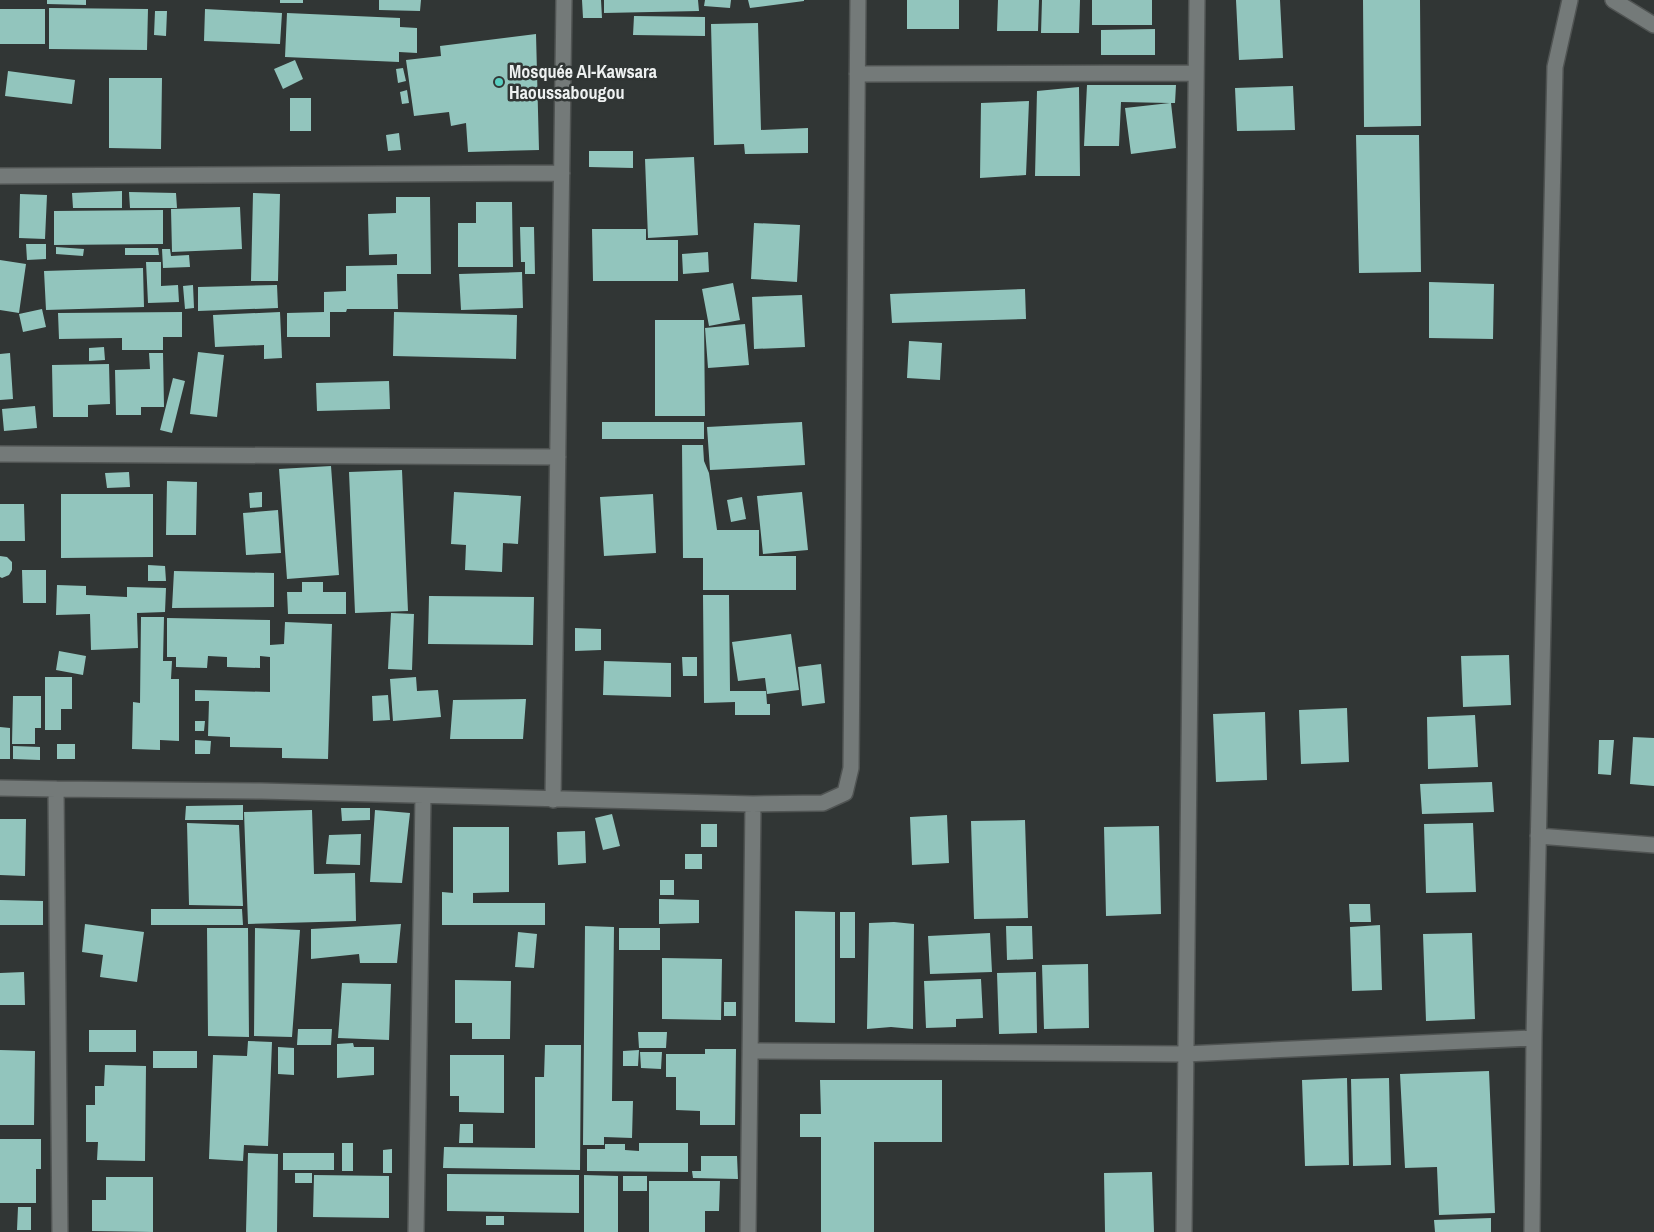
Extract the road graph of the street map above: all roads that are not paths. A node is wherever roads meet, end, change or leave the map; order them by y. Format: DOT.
graph roads {
  1 [pos="564,0"];
  2 [pos="858,0"];
  3 [pos="1197,0"];
  4 [pos="1570,0"];
  5 [pos="1612,0"];
  6 [pos="1654,25"];
  7 [pos="1196,73"];
  8 [pos="857,74"];
  9 [pos="562,173"];
  10 [pos="0,176"];
  11 [pos="0,454"];
  12 [pos="558,457"];
  13 [pos="0,788"];
  14 [pos="56,789"];
  15 [pos="423,796"];
  16 [pos="553,800"];
  17 [pos="754,804"];
  18 [pos="1538,836"];
  19 [pos="1654,846"];
  20 [pos="1534,1038"];
  21 [pos="750,1050"];
  22 [pos="1185,1054"];
  23 [pos="60,1232"];
  24 [pos="416,1232"];
  25 [pos="748,1232"];
  26 [pos="1184,1232"];
  27 [pos="1532,1232"];
  1 -- 9 [label="street"];
  2 -- 8 [label="street"];
  3 -- 7 [label="street"];
  4 -- 18 [label="street"];
  5 -- 6 [label="street"];
  7 -- 8 [label="street"];
  7 -- 22 [label="street"];
  8 -- 17 [label="street"];
  9 -- 10 [label="street"];
  9 -- 12 [label="street"];
  11 -- 12 [label="street"];
  12 -- 16 [label="street"];
  13 -- 14 [label="street"];
  14 -- 15 [label="street"];
  14 -- 23 [label="street"];
  15 -- 16 [label="street"];
  15 -- 24 [label="street"];
  16 -- 17 [label="street"];
  17 -- 21 [label="street"];
  18 -- 19 [label="street"];
  18 -- 20 [label="street"];
  20 -- 22 [label="street"];
  20 -- 27 [label="street"];
  21 -- 22 [label="street"];
  21 -- 25 [label="street"];
  22 -- 26 [label="street"];
}
